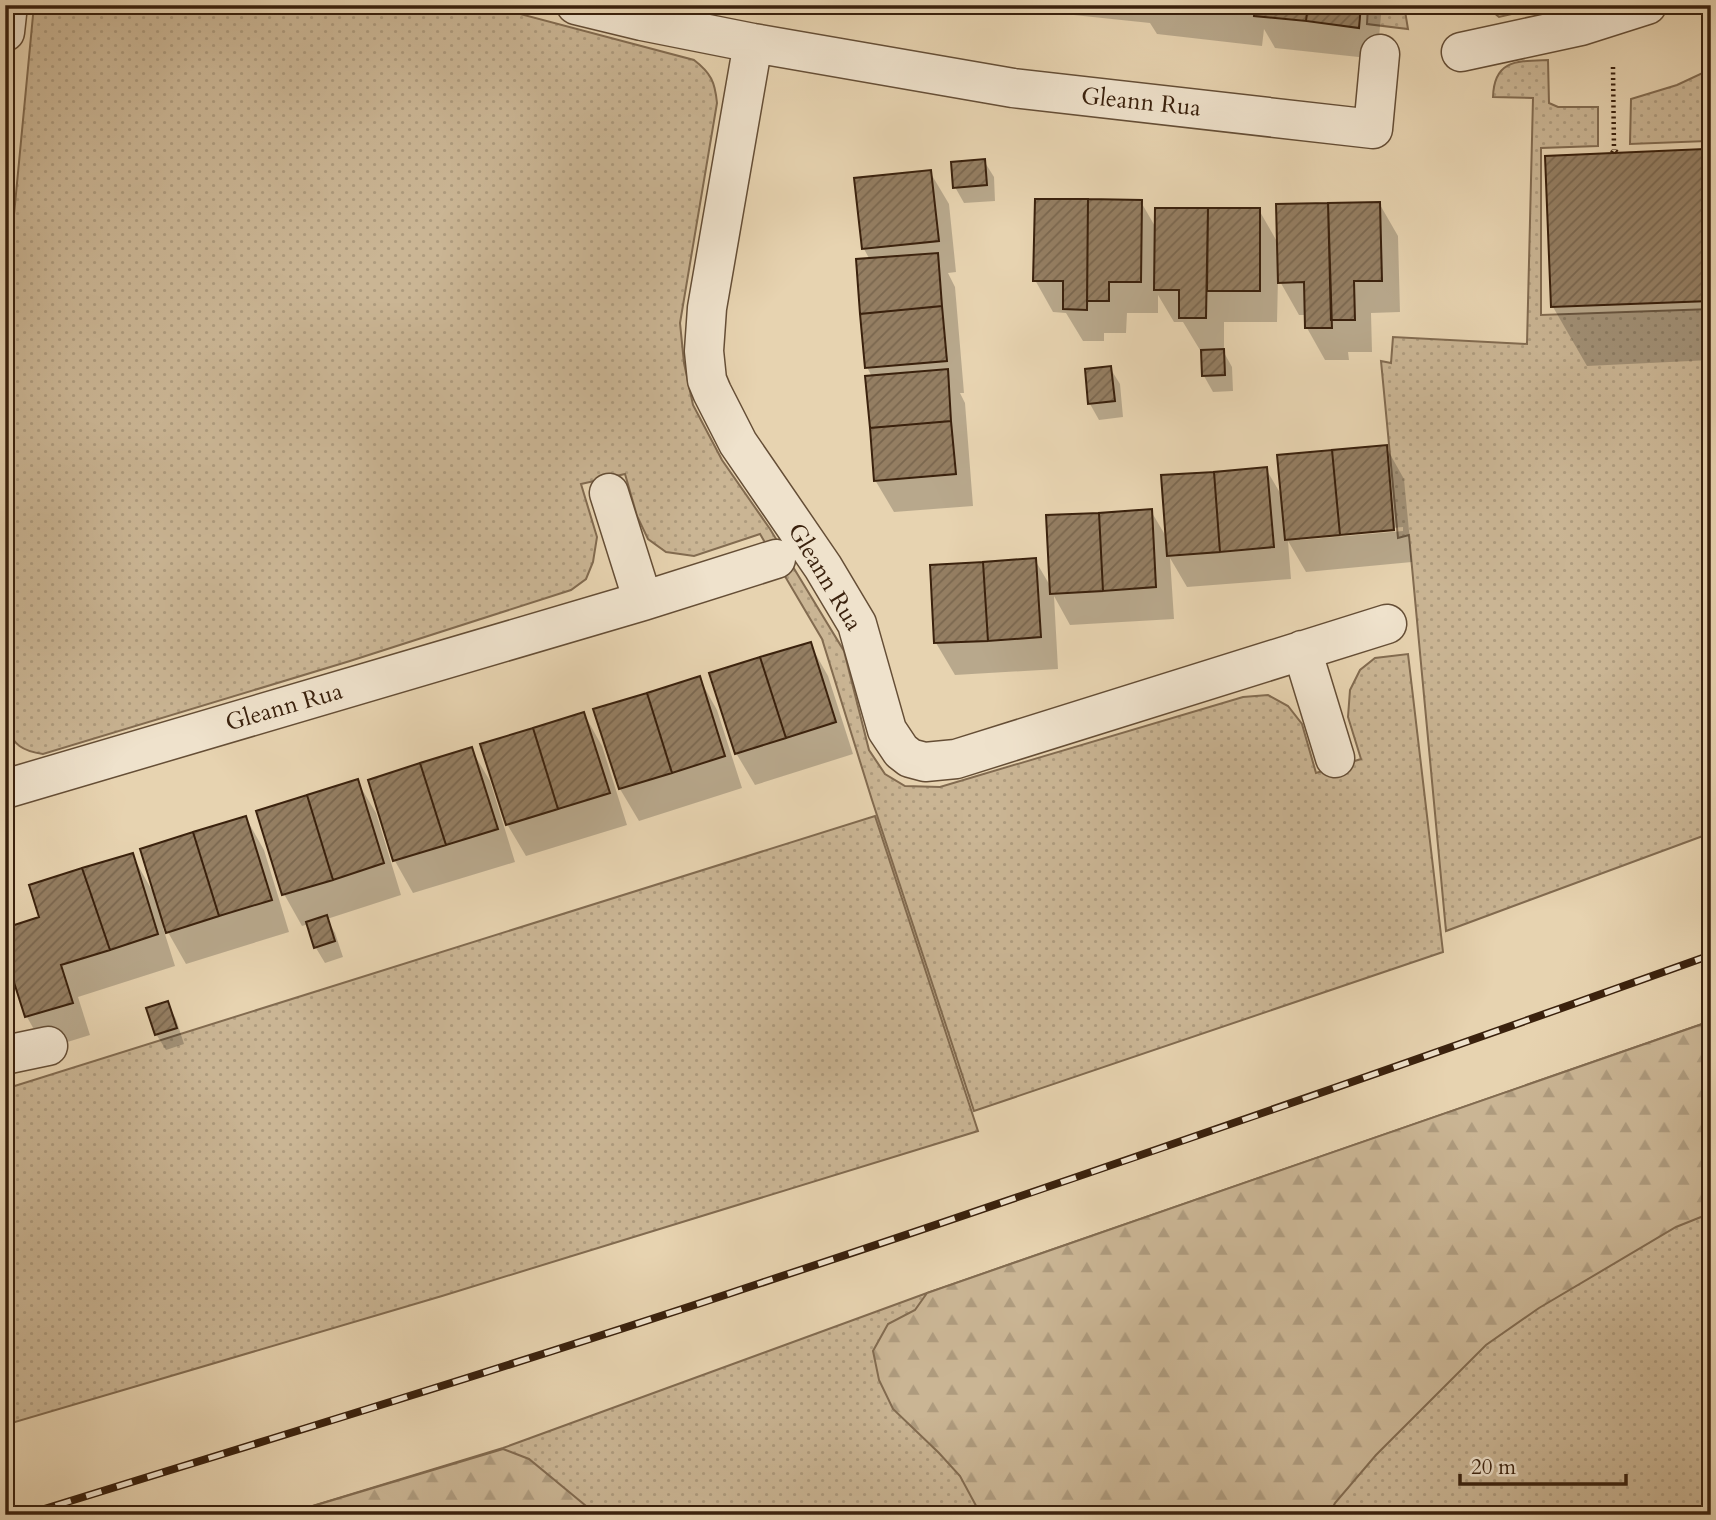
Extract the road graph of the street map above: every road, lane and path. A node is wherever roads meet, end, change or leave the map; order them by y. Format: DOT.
graph roads {
  1 [pos="8,5"];
  2 [pos="576,5"];
  3 [pos="1630,11"];
  4 [pos="5,32"];
  5 [pos="753,43"];
  6 [pos="1461,52"];
  7 [pos="1380,54"];
  8 [pos="1615,152"];
  9 [pos="609,493"];
  10 [pos="776,559"];
  11 [pos="643,601"];
  12 [pos="1387,624"];
  13 [pos="1302,650"];
  14 [pos="1335,758"];
  15 [pos="5,789"];
  16 [pos="48,1046"];
  17 [pos="5,1055"];
  1 -- 4 [label="street"];
  2 -- 5 [label="street, Gleann Rua"];
  3 -- 6 [label="street"];
  3 -- 8 [label="path"];
  5 -- 7 [label="street, Gleann Rua"];
  5 -- 13 [label="street, Gleann Rua"];
  9 -- 11 [label="street"];
  10 -- 11 [label="street, Gleann Rua"];
  11 -- 15 [label="street, Gleann Rua"];
  12 -- 13 [label="street, Gleann Rua"];
  13 -- 14 [label="street"];
  16 -- 17 [label="street"];
}
